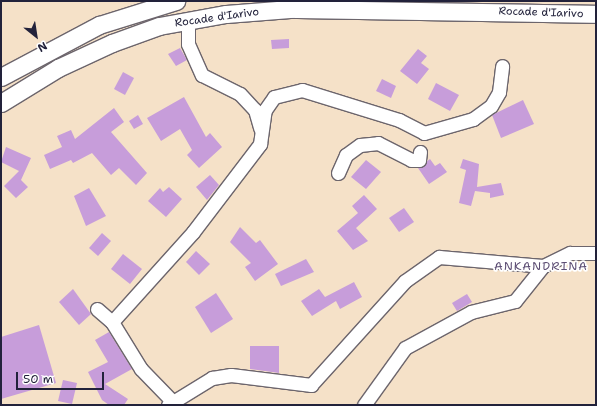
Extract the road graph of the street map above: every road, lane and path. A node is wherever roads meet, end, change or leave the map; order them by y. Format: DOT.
graph roads {
  1 [pos="176,1"];
  2 [pos="596,14"];
  3 [pos="188,21"];
  4 [pos="502,66"];
  5 [pos="1,77"];
  6 [pos="1,103"];
  7 [pos="261,133"];
  8 [pos="420,152"];
  9 [pos="338,173"];
  10 [pos="596,253"];
  11 [pos="543,266"];
  12 [pos="97,309"];
  13 [pos="112,322"];
  14 [pos="171,403"];
  15 [pos="364,405"];
  1 -- 5 [label="main road, Rocade d'Iarivo"];
  2 -- 3 [label="main road, Rocade d'Iarivo"];
  3 -- 6 [label="main road, Rocade d'Iarivo"];
  3 -- 7 [label="street"];
  4 -- 7 [label="street"];
  7 -- 13 [label="street"];
  8 -- 9 [label="street"];
  10 -- 11 [label="street"];
  11 -- 14 [label="street"];
  11 -- 15 [label="street"];
  12 -- 13 [label="street"];
  13 -- 14 [label="street"];
}
